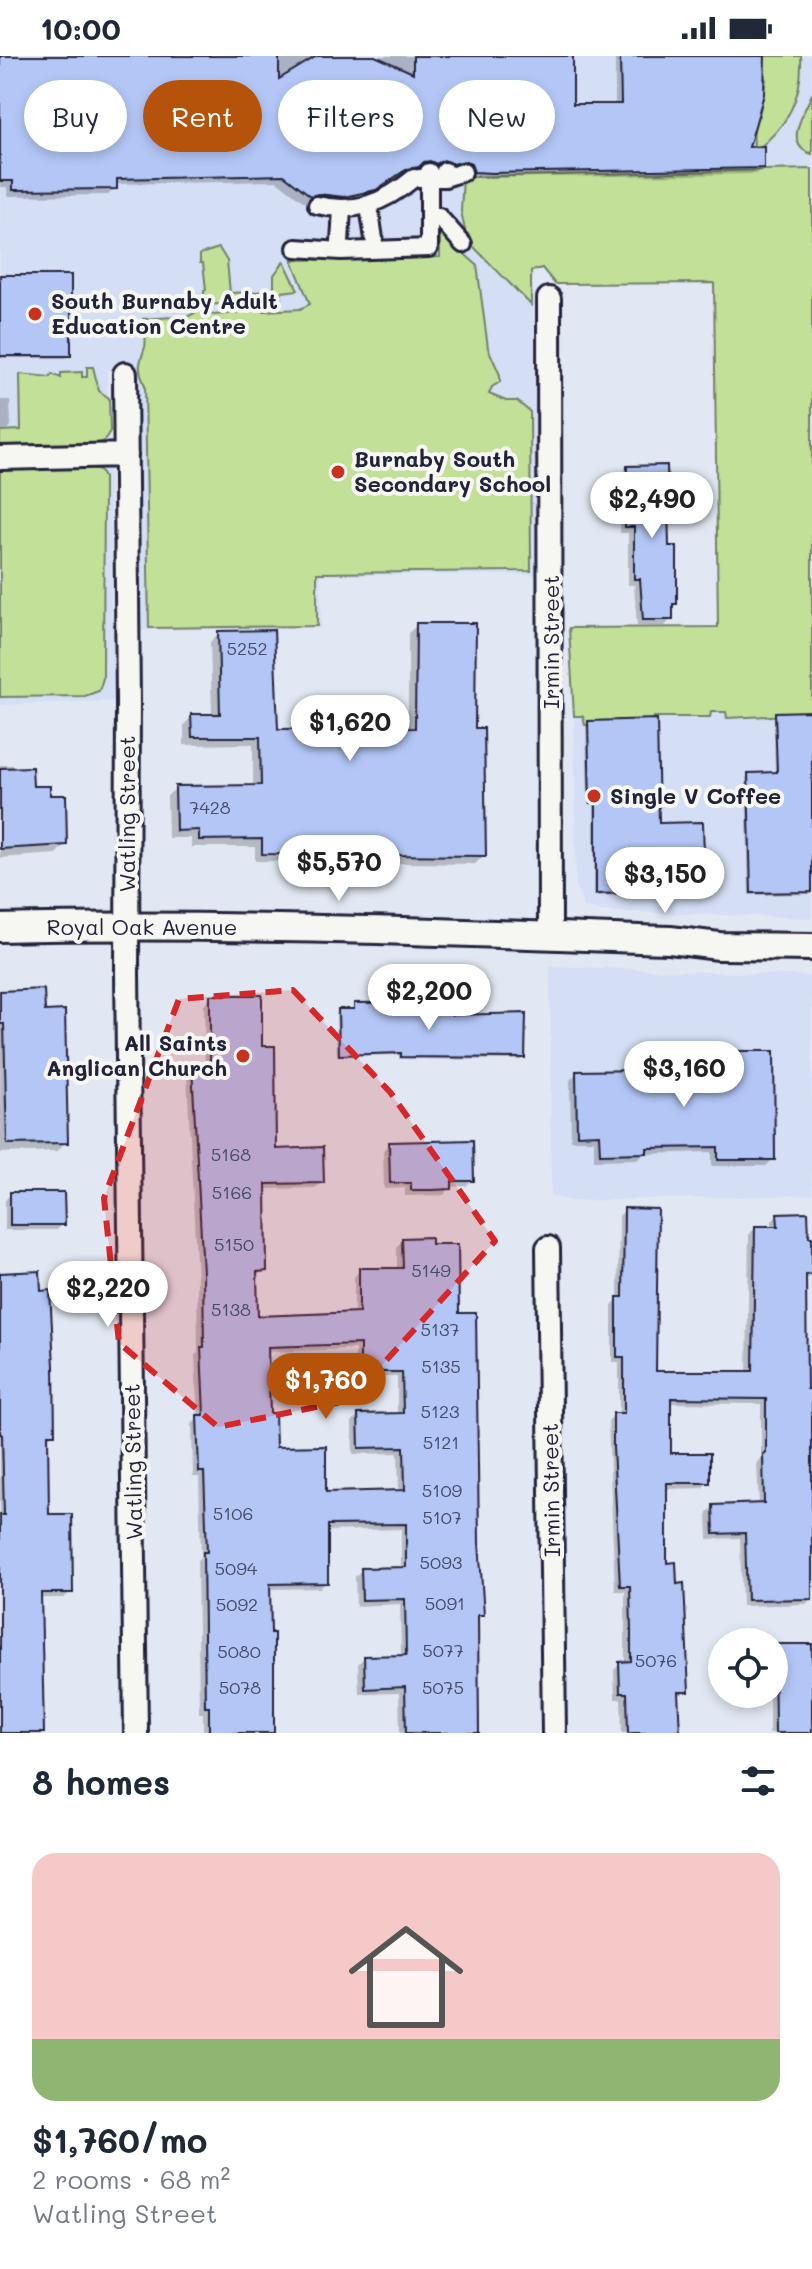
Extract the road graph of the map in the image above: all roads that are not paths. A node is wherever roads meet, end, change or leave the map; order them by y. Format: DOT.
graph roads {
  1 [pos="463,172"];
  2 [pos="430,176"];
  3 [pos="317,205"];
  4 [pos="369,206"];
  5 [pos="342,209"];
  6 [pos="429,218"];
  7 [pos="376,244"];
  8 [pos="463,244"];
  9 [pos="340,246"];
  10 [pos="296,248"];
  11 [pos="549,299"];
  12 [pos="125,374"];
  13 [pos="126,455"];
  14 [pos="0,458"];
  15 [pos="127,926"];
  16 [pos="0,928"];
  17 [pos="550,937"];
  18 [pos="812,947"];
  19 [pos="548,1248"];
  20 [pos="136,1733"];
  21 [pos="554,1733"];
  1 -- 2 [label="street"];
  2 -- 4 [label="street"];
  2 -- 6 [label="street"];
  3 -- 5 [label="street"];
  4 -- 5 [label="street"];
  4 -- 7 [label="street"];
  5 -- 9 [label="street"];
  6 -- 7 [label="street"];
  6 -- 8 [label="street"];
  7 -- 9 [label="street"];
  9 -- 10 [label="street"];
  11 -- 17 [label="street, Irmin Street"];
  12 -- 13 [label="street, Watling Street"];
  13 -- 14 [label="street"];
  13 -- 15 [label="street, Watling Street"];
  15 -- 16 [label="street, Royal Oak Avenue"];
  15 -- 17 [label="street, Royal Oak Avenue"];
  15 -- 20 [label="street, Watling Street"];
  17 -- 18 [label="street, Royal Oak Avenue"];
  19 -- 21 [label="street, Irmin Street"];
}
